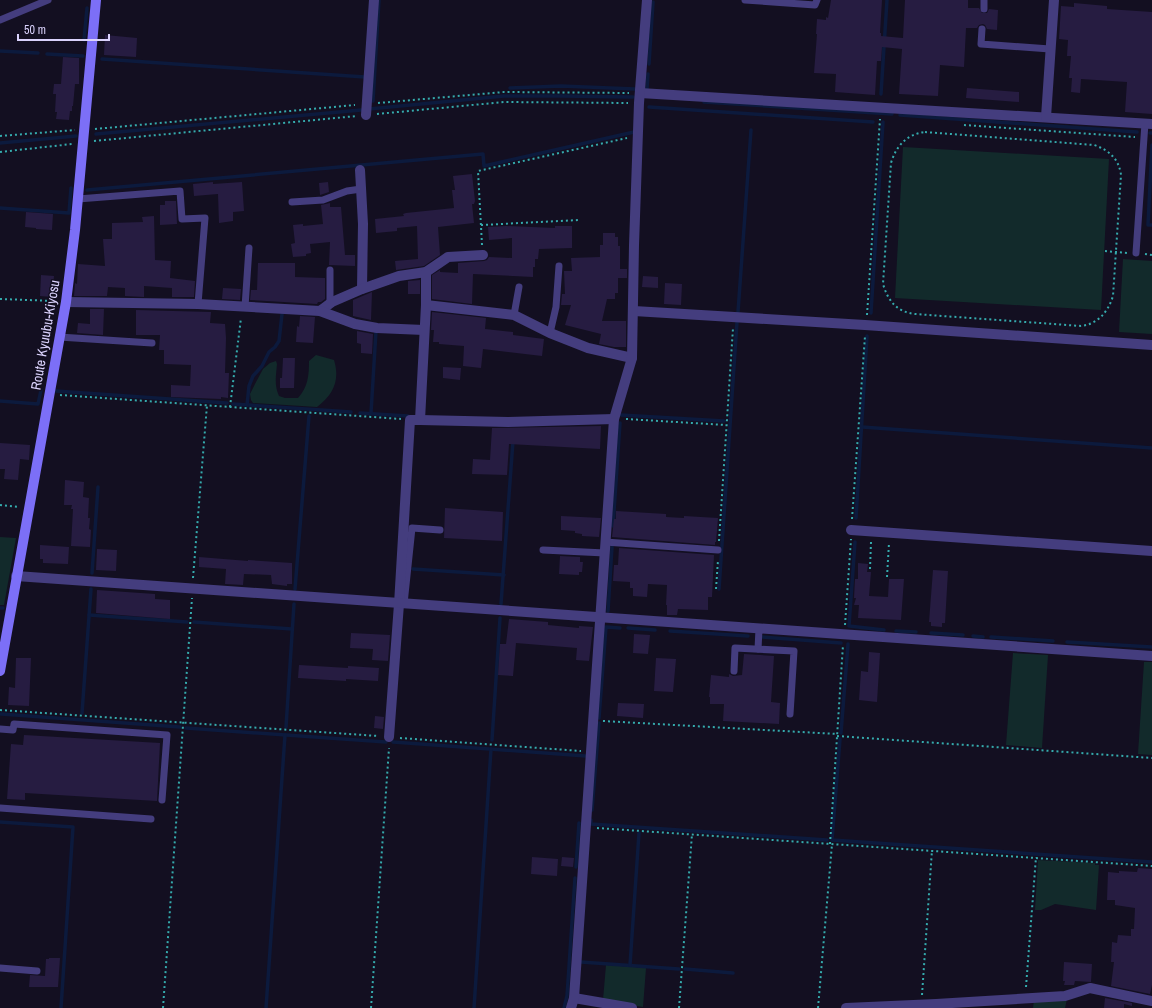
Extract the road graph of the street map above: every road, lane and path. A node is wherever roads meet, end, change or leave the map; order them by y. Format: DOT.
graph roads {
  1 [pos="48,0"];
  2 [pos="96,0"];
  3 [pos="374,0"];
  4 [pos="647,0"];
  5 [pos="745,0"];
  6 [pos="817,0"];
  7 [pos="984,0"];
  8 [pos="1054,0"];
  9 [pos="984,9"];
  10 [pos="0,20"];
  11 [pos="982,29"];
  12 [pos="1050,49"];
  13 [pos="640,98"];
  14 [pos="367,110"];
  15 [pos="1046,117"];
  16 [pos="880,119"];
  17 [pos="957,124"];
  18 [pos="1149,124"];
  19 [pos="84,129"];
  20 [pos="0,136"];
  21 [pos="638,136"];
  22 [pos="1144,138"];
  23 [pos="83,142"];
  24 [pos="0,152"];
  25 [pos="891,163"];
  26 [pos="360,170"];
  27 [pos="361,189"];
  28 [pos="78,199"];
  29 [pos="292,202"];
  30 [pos="579,220"];
  31 [pos="481,225"];
  32 [pos="249,248"];
  33 [pos="1136,254"];
  34 [pos="483,255"];
  35 [pos="559,266"];
  36 [pos="330,270"];
  37 [pos="426,272"];
  38 [pos="519,287"];
  39 [pos="362,289"];
  40 [pos="0,299"];
  41 [pos="66,302"];
  42 [pos="332,302"];
  43 [pos="198,304"];
  44 [pos="426,305"];
  45 [pos="243,307"];
  46 [pos="320,311"];
  47 [pos="634,311"];
  48 [pos="514,315"];
  49 [pos="734,317"];
  50 [pos="866,325"];
  51 [pos="424,330"];
  52 [pos="550,333"];
  53 [pos="59,337"];
  54 [pos="152,343"];
  55 [pos="1152,345"];
  56 [pos="632,358"];
  57 [pos="49,394"];
  58 [pos="207,405"];
  59 [pos="230,407"];
  60 [pos="614,419"];
  61 [pos="415,420"];
  62 [pos="726,425"];
  63 [pos="0,505"];
  64 [pos="29,507"];
  65 [pos="440,530"];
  66 [pos="852,530"];
  67 [pos="872,532"];
  68 [pos="890,533"];
  69 [pos="605,542"];
  70 [pos="543,550"];
  71 [pos="718,550"];
  72 [pos="1152,551"];
  73 [pos="605,553"];
  74 [pos="870,569"];
  75 [pos="16,576"];
  76 [pos="887,577"];
  77 [pos="192,589"];
  78 [pos="716,589"];
  79 [pos="402,604"];
  80 [pos="600,617"];
  81 [pos="759,629"];
  82 [pos="844,635"];
  83 [pos="758,649"];
  84 [pos="1152,656"];
  85 [pos="0,671"];
  86 [pos="734,671"];
  87 [pos="0,710"];
  88 [pos="790,714"];
  89 [pos="593,720"];
  90 [pos="183,723"];
  91 [pos="0,729"];
  92 [pos="837,735"];
  93 [pos="389,737"];
  94 [pos="591,751"];
  95 [pos="1152,758"];
  96 [pos="162,800"];
  97 [pos="0,808"];
  98 [pos="151,819"];
  99 [pos="585,827"];
  100 [pos="692,834"];
  101 [pos="831,844"];
  102 [pos="932,850"];
  103 [pos="1036,857"];
  104 [pos="1152,866"];
  105 [pos="0,968"];
  106 [pos="37,971"];
  107 [pos="574,998"];
  108 [pos="1026,998"];
  109 [pos="1152,1001"];
  110 [pos="922,1005"];
  111 [pos="936,1006"];
  112 [pos="164,1008"];
  113 [pos="371,1008"];
  114 [pos="571,1008"];
  115 [pos="632,1008"];
  116 [pos="679,1008"];
  117 [pos="818,1008"];
  118 [pos="846,1008"];
  1 -- 10 [label="lane"];
  2 -- 19 [label="main road, Route Kyuubu-Kiyosu"];
  3 -- 14 [label="street"];
  4 -- 13 [label="street"];
  5 -- 6 [label="lane"];
  7 -- 9 [label="lane"];
  8 -- 12 [label="street"];
  11 -- 12 [label="lane"];
  12 -- 15 [label="street"];
  13 -- 14 [label="path"];
  13 -- 14 [label="path"];
  13 -- 15 [label="street"];
  13 -- 21 [label="street"];
  14 -- 19 [label="path"];
  14 -- 23 [label="path"];
  15 -- 18 [label="street"];
  16 -- 50 [label="path"];
  17 -- 22 [label="path"];
  18 -- 22 [label="lane"];
  19 -- 20 [label="path"];
  19 -- 23 [label="main road, Route Kyuubu-Kiyosu"];
  21 -- 31 [label="path"];
  21 -- 47 [label="street"];
  22 -- 33 [label="lane"];
  23 -- 24 [label="path"];
  23 -- 28 [label="main road, Route Kyuubu-Kiyosu"];
  25 -- 25 [label="path"];
  26 -- 27 [label="street"];
  27 -- 29 [label="lane"];
  27 -- 39 [label="street"];
  28 -- 41 [label="main road, Route Kyuubu-Kiyosu"];
  28 -- 43 [label="lane"];
  30 -- 31 [label="path"];
  31 -- 34 [label="path"];
  32 -- 45 [label="lane"];
  34 -- 37 [label="street"];
  35 -- 52 [label="lane"];
  36 -- 42 [label="lane"];
  37 -- 39 [label="street"];
  37 -- 44 [label="street"];
  38 -- 48 [label="lane"];
  39 -- 42 [label="street"];
  40 -- 41 [label="path"];
  41 -- 43 [label="street"];
  41 -- 53 [label="main road, Route Kyuubu-Kiyosu"];
  42 -- 46 [label="street"];
  43 -- 45 [label="street"];
  44 -- 48 [label="street"];
  44 -- 51 [label="street"];
  45 -- 46 [label="street"];
  45 -- 59 [label="path"];
  46 -- 51 [label="street"];
  47 -- 49 [label="street"];
  47 -- 56 [label="street"];
  48 -- 52 [label="street"];
  49 -- 50 [label="street"];
  49 -- 62 [label="path"];
  50 -- 55 [label="street"];
  50 -- 66 [label="path"];
  51 -- 61 [label="street"];
  52 -- 56 [label="street"];
  53 -- 54 [label="lane"];
  53 -- 57 [label="main road, Route Kyuubu-Kiyosu"];
  56 -- 60 [label="street"];
  57 -- 58 [label="path"];
  57 -- 64 [label="main road, Route Kyuubu-Kiyosu"];
  58 -- 59 [label="path"];
  58 -- 77 [label="path"];
  59 -- 61 [label="path"];
  60 -- 61 [label="street"];
  60 -- 62 [label="path"];
  60 -- 69 [label="street"];
  61 -- 79 [label="street"];
  62 -- 71 [label="path"];
  63 -- 64 [label="path"];
  64 -- 75 [label="main road, Route Kyuubu-Kiyosu"];
  65 -- 79 [label="lane"];
  66 -- 67 [label="street"];
  66 -- 82 [label="path"];
  67 -- 68 [label="street"];
  67 -- 74 [label="path"];
  68 -- 72 [label="street"];
  68 -- 76 [label="path"];
  69 -- 71 [label="lane"];
  69 -- 73 [label="street"];
  70 -- 73 [label="lane"];
  71 -- 78 [label="path"];
  73 -- 80 [label="street"];
  75 -- 77 [label="street"];
  75 -- 85 [label="main road, Route Kyuubu-Kiyosu"];
  77 -- 79 [label="street"];
  77 -- 90 [label="path"];
  79 -- 80 [label="street"];
  79 -- 93 [label="street"];
  80 -- 81 [label="street"];
  80 -- 89 [label="street"];
  81 -- 82 [label="street"];
  81 -- 83 [label="lane"];
  82 -- 84 [label="street"];
  82 -- 92 [label="path"];
  83 -- 86 [label="lane"];
  83 -- 88 [label="lane"];
  87 -- 90 [label="path"];
  89 -- 92 [label="path"];
  89 -- 94 [label="street"];
  90 -- 93 [label="path"];
  90 -- 112 [label="path"];
  91 -- 96 [label="lane"];
  92 -- 95 [label="path"];
  92 -- 101 [label="path"];
  93 -- 94 [label="path"];
  93 -- 113 [label="path"];
  94 -- 99 [label="street"];
  97 -- 98 [label="lane"];
  99 -- 100 [label="path"];
  99 -- 107 [label="street"];
  100 -- 101 [label="path"];
  100 -- 116 [label="path"];
  101 -- 102 [label="path"];
  101 -- 117 [label="path"];
  102 -- 103 [label="path"];
  102 -- 110 [label="path"];
  103 -- 104 [label="path"];
  103 -- 108 [label="path"];
  105 -- 106 [label="lane"];
  107 -- 114 [label="street"];
  107 -- 115 [label="street"];
  108 -- 109 [label="street"];
  108 -- 111 [label="street"];
  110 -- 111 [label="street"];
  110 -- 118 [label="street"];
}
